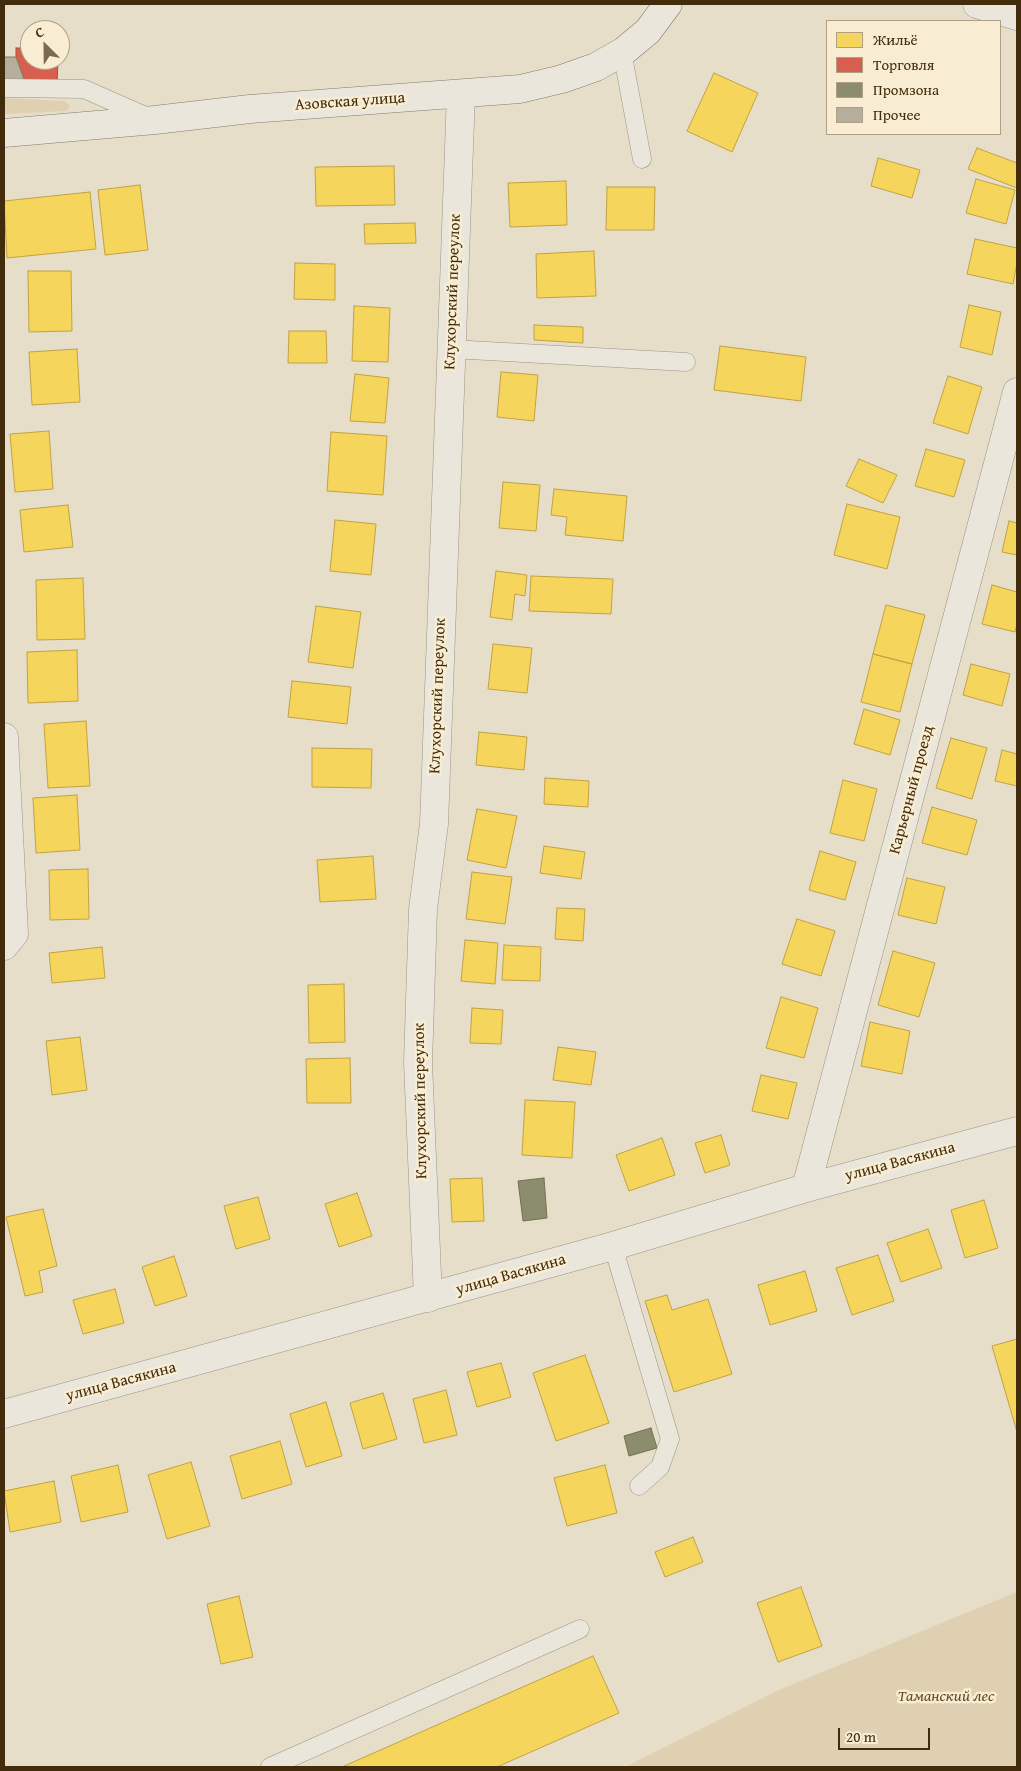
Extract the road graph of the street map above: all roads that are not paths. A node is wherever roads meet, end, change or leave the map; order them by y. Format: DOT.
graph roads {
  1 [pos="668,4"];
  2 [pos="977,4"];
  3 [pos="1017,16"];
  4 [pos="622,51"];
  5 [pos="4,88"];
  6 [pos="461,94"];
  7 [pos="155,120"];
  8 [pos="4,133"];
  9 [pos="642,159"];
  10 [pos="451,349"];
  11 [pos="686,362"];
  12 [pos="1017,392"];
  13 [pos="4,737"];
  14 [pos="4,946"];
  15 [pos="1017,1131"];
  16 [pos="806,1188"];
  17 [pos="613,1246"];
  18 [pos="428,1298"];
  19 [pos="4,1414"];
  20 [pos="639,1486"];
  21 [pos="580,1629"];
  22 [pos="270,1767"];
  1 -- 4 [label="street, Азовская улица"];
  2 -- 3 [label="street"];
  4 -- 6 [label="street, Азовская улица"];
  4 -- 9 [label="lane"];
  5 -- 7 [label="lane"];
  6 -- 7 [label="street, Азовская улица"];
  6 -- 10 [label="street, Клухорский переулок"];
  7 -- 8 [label="street, Азовская улица"];
  10 -- 11 [label="lane"];
  10 -- 18 [label="street, Клухорский переулок"];
  12 -- 16 [label="street, Карьерный проезд"];
  13 -- 14 [label="street"];
  15 -- 16 [label="street, улица Васякина"];
  16 -- 17 [label="street, улица Васякина"];
  17 -- 18 [label="street, улица Васякина"];
  17 -- 20 [label="lane"];
  18 -- 19 [label="street, улица Васякина"];
  21 -- 22 [label="lane"];
}
